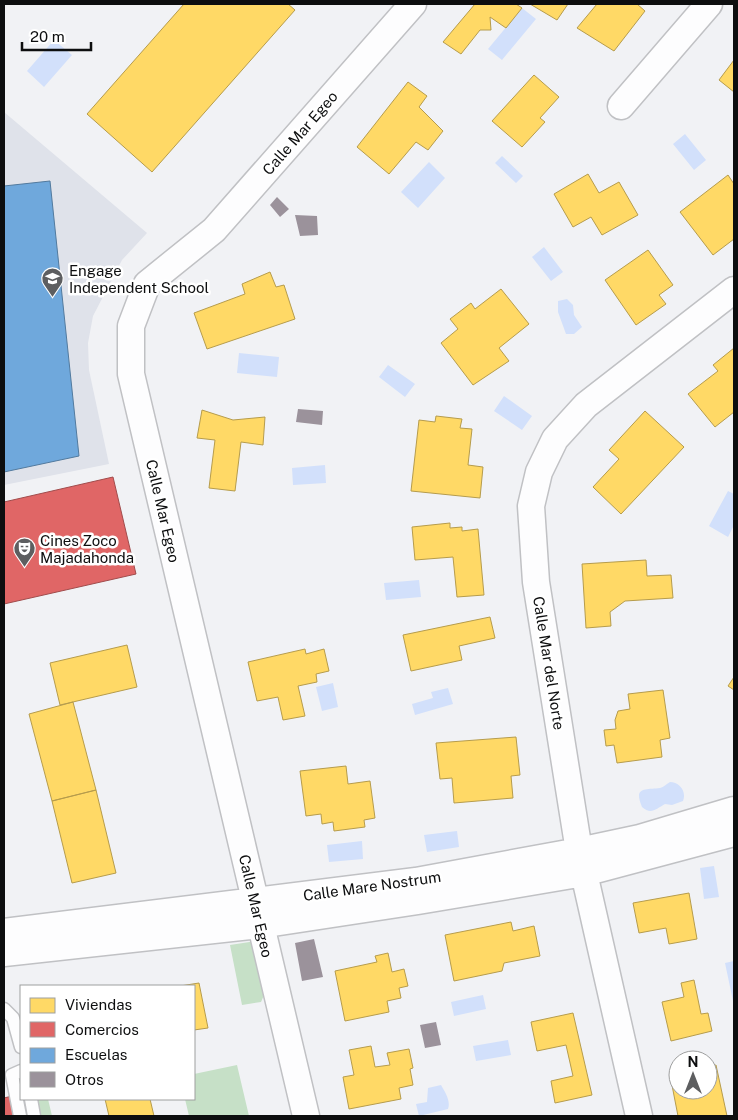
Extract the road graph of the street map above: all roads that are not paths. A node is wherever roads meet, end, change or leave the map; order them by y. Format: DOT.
graph roads {
  1 [pos="413,4"];
  2 [pos="709,4"];
  3 [pos="621,106"];
  4 [pos="734,290"];
  5 [pos="734,810"];
  6 [pos="734,833"];
  7 [pos="581,862"];
  8 [pos="257,913"];
  9 [pos="4,932"];
  10 [pos="4,953"];
  11 [pos="4,1009"];
  12 [pos="20,1043"];
  13 [pos="20,1071"];
  14 [pos="31,1100"];
  15 [pos="20,1116"];
  16 [pos="34,1116"];
  17 [pos="306,1116"];
  18 [pos="639,1116"];
  1 -- 8 [label="street, Calle Mar Egeo"];
  2 -- 3 [label="street"];
  4 -- 7 [label="street, Calle Mar del Norte"];
  5 -- 7 [label="street, Calle Mare Nostrum"];
  6 -- 7 [label="street, Calle Mare Nostrum"];
  7 -- 8 [label="street, Calle Mare Nostrum"];
  7 -- 18 [label="street, Calle Mar del Norte"];
  8 -- 9 [label="street, Calle Mare Nostrum"];
  8 -- 10 [label="street, Calle Mare Nostrum"];
  8 -- 17 [label="street, Calle Mar Egeo"];
  11 -- 12 [label="lane"];
  13 -- 15 [label="lane"];
  14 -- 16 [label="lane"];
}
